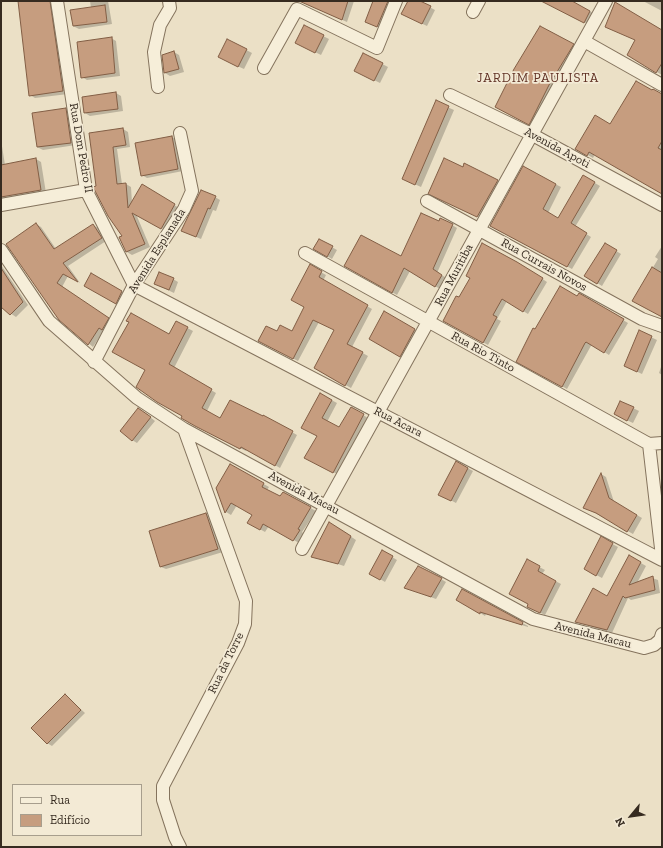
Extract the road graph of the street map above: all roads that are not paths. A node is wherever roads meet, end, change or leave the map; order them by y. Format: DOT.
graph roads {
  1 [pos="57,1"];
  2 [pos="169,1"];
  3 [pos="396,1"];
  4 [pos="479,1"];
  5 [pos="606,1"];
  6 [pos="473,12"];
  7 [pos="584,41"];
  8 [pos="264,68"];
  9 [pos="662,85"];
  10 [pos="158,87"];
  11 [pos="450,95"];
  12 [pos="180,133"];
  13 [pos="531,134"];
  14 [pos="86,190"];
  15 [pos="427,200"];
  16 [pos="1,205"];
  17 [pos="662,205"];
  18 [pos="478,229"];
  19 [pos="1,250"];
  20 [pos="305,253"];
  21 [pos="134,285"];
  22 [pos="429,322"];
  23 [pos="662,326"];
  24 [pos="94,362"];
  25 [pos="378,412"];
  26 [pos="184,429"];
  27 [pos="662,443"];
  28 [pos="649,444"];
  29 [pos="326,505"];
  30 [pos="302,548"];
  31 [pos="662,558"];
  32 [pos="661,637"];
  33 [pos="180,847"];
  1 -- 14 [label="street, Rua Dom Pedro II"];
  2 -- 10 [label="street"];
  3 -- 8 [label="street"];
  4 -- 6 [label="street"];
  5 -- 7 [label="street, Rua Muritiba"];
  7 -- 9 [label="street"];
  7 -- 13 [label="street, Rua Muritiba"];
  11 -- 13 [label="street, Avenida Apoti"];
  12 -- 21 [label="street, Avenida Esplanada"];
  13 -- 17 [label="street, Avenida Apoti"];
  13 -- 18 [label="street, Rua Muritiba"];
  14 -- 16 [label="street"];
  14 -- 21 [label="street, Rua Dom Pedro II"];
  15 -- 18 [label="street, Rua Currais Novos"];
  18 -- 22 [label="street, Rua Muritiba"];
  18 -- 23 [label="street, Rua Currais Novos"];
  19 -- 24 [label="street, Avenida Macau"];
  20 -- 22 [label="street, Rua Rio Tinto"];
  21 -- 24 [label="street, Avenida Esplanada"];
  21 -- 25 [label="street, Rua Acara"];
  22 -- 25 [label="street, Rua Muritiba"];
  22 -- 28 [label="street, Rua Rio Tinto"];
  24 -- 26 [label="street, Avenida Macau"];
  25 -- 29 [label="street, Rua Muritiba"];
  25 -- 31 [label="street, Rua Acara"];
  26 -- 29 [label="street, Avenida Macau"];
  26 -- 33 [label="street, Rua da Torre"];
  27 -- 28 [label="street"];
  28 -- 31 [label="street"];
  29 -- 30 [label="street, Rua Muritiba"];
  29 -- 32 [label="street, Avenida Macau"];
}
